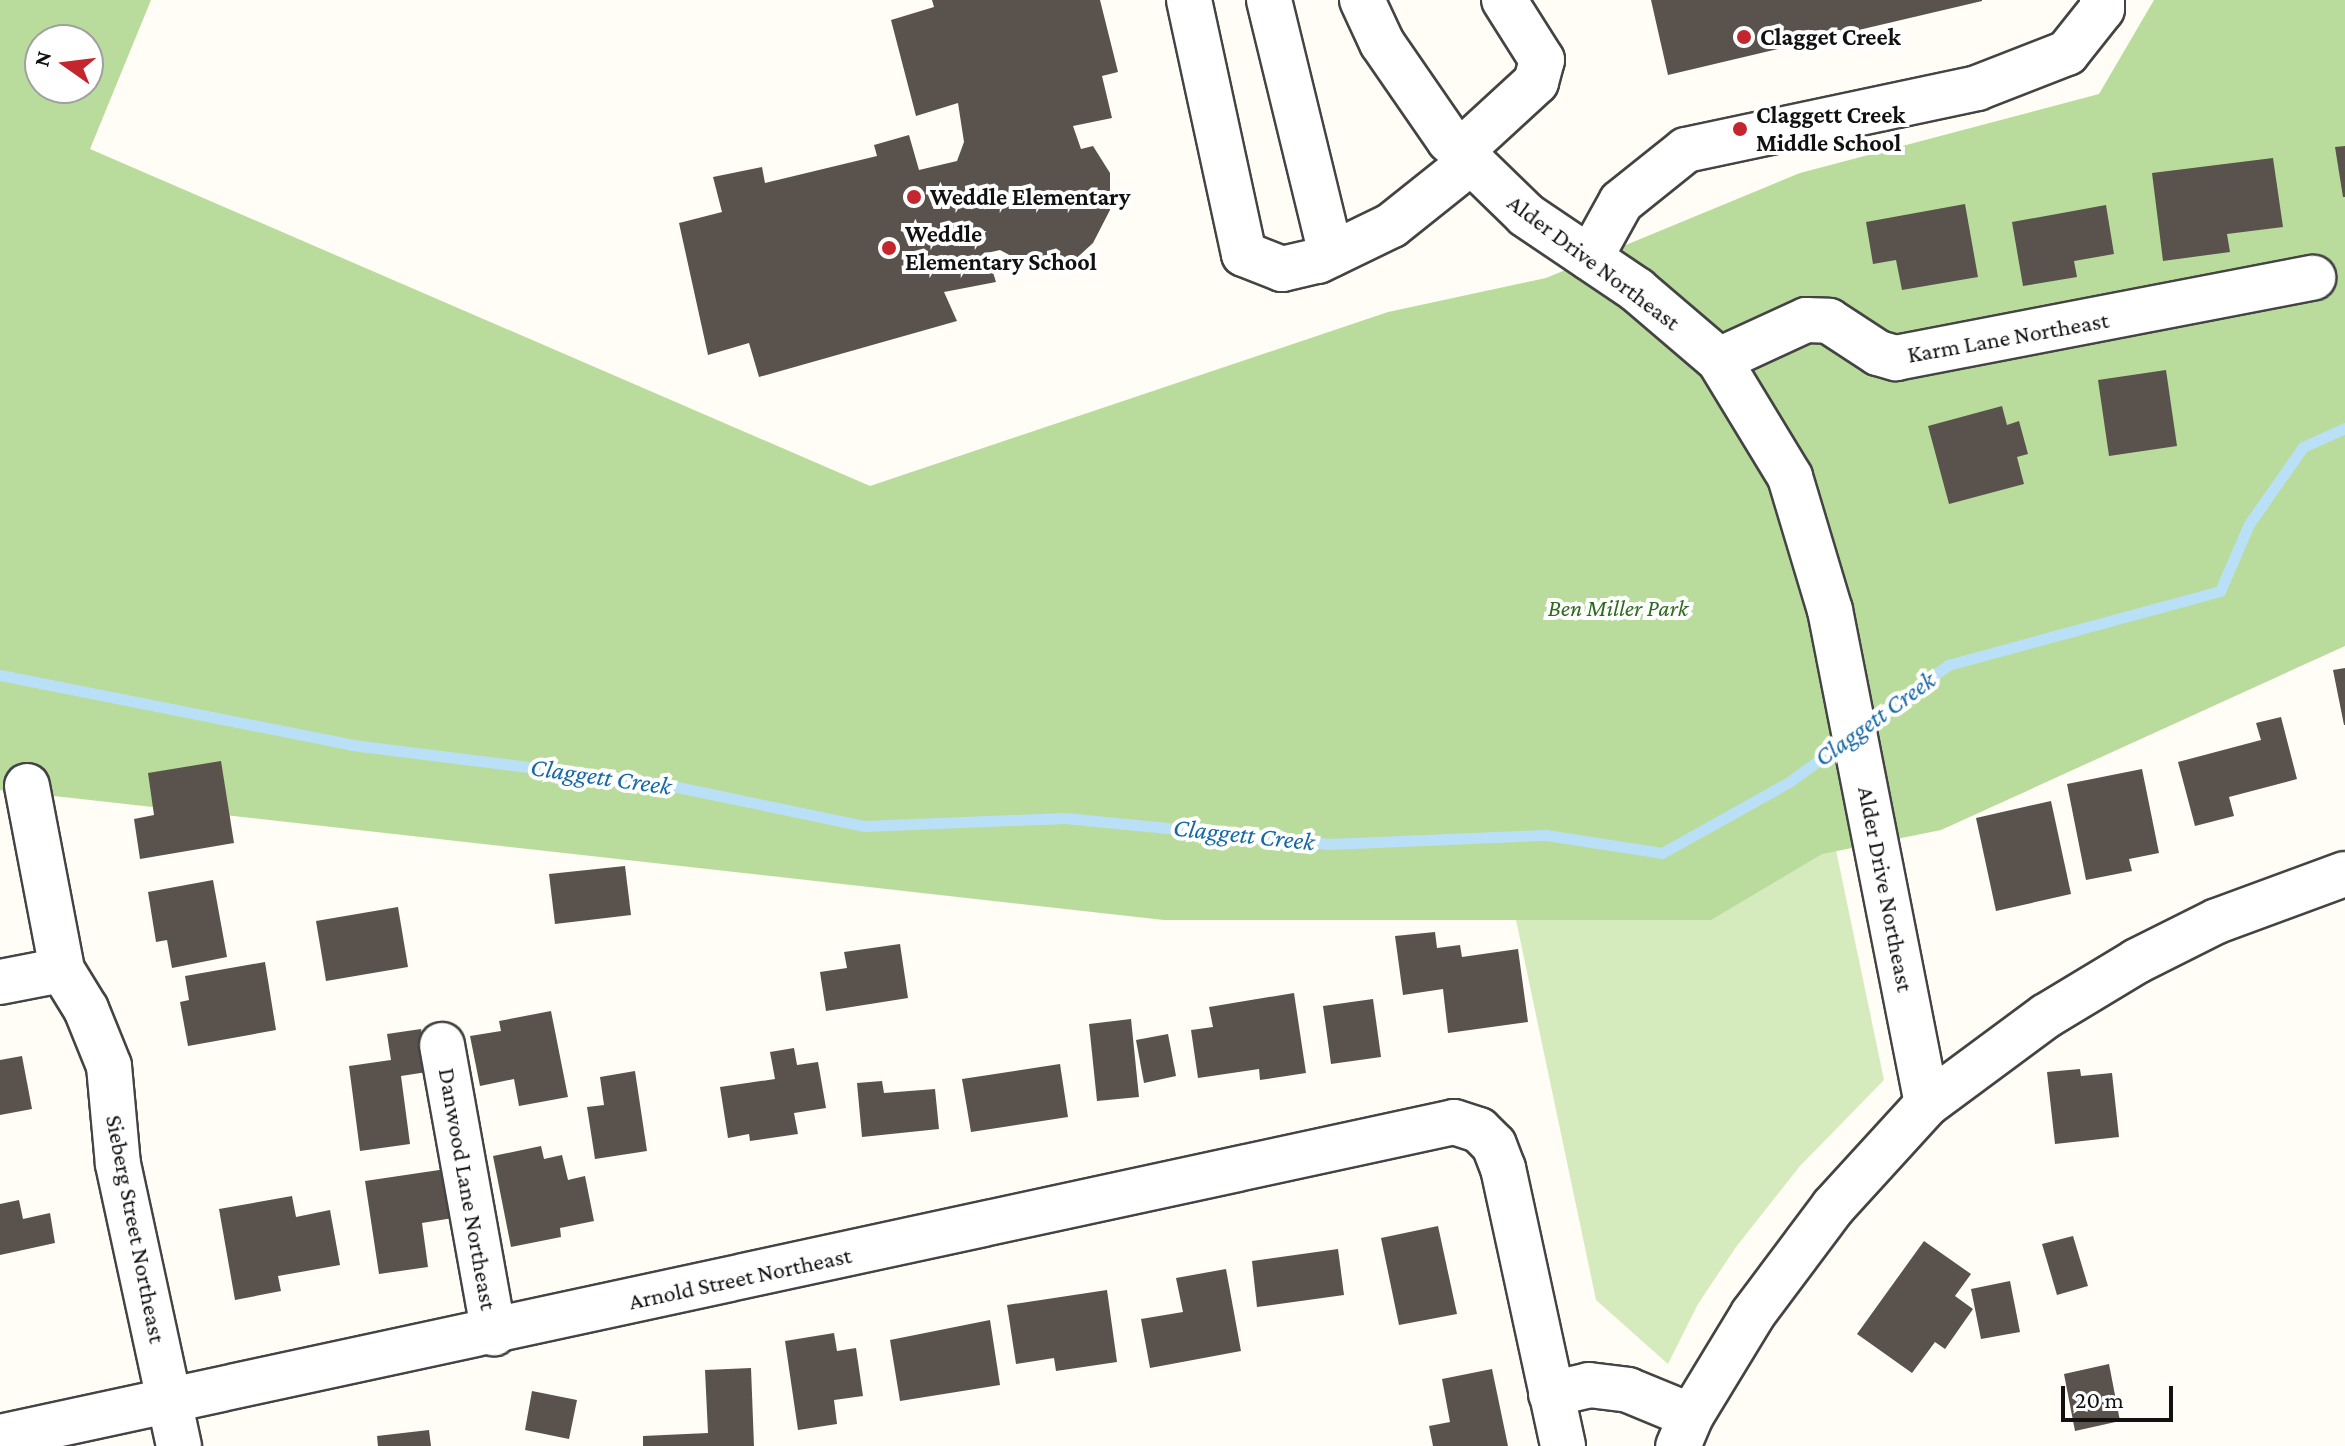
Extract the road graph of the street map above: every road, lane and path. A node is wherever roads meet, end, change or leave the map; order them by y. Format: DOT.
graph roads {
  1 [pos="1189,0"];
  2 [pos="1269,0"];
  3 [pos="1362,0"];
  4 [pos="1504,0"];
  5 [pos="2102,0"];
  6 [pos="1466,156"];
  7 [pos="1331,255"];
  8 [pos="1590,258"];
  9 [pos="2313,278"];
  10 [pos="1719,360"];
  11 [pos="27,786"];
  12 [pos="2345,874"];
  13 [pos="62,970"];
  14 [pos="0,982"];
  15 [pos="442,1045"];
  16 [pos="1927,1104"];
  17 [pos="494,1333"];
  18 [pos="1551,1394"];
  19 [pos="169,1401"];
  20 [pos="1684,1431"];
  21 [pos="0,1437"];
  22 [pos="179,1446"];
  23 [pos="1563,1446"];
  1 -- 7 [label="street"];
  2 -- 7 [label="street"];
  3 -- 6 [label="street, Alder Drive Northeast"];
  4 -- 6 [label="street"];
  5 -- 8 [label="street"];
  6 -- 7 [label="street"];
  6 -- 8 [label="street, Alder Drive Northeast"];
  8 -- 10 [label="street, Alder Drive Northeast"];
  9 -- 10 [label="street, Karm Lane Northeast"];
  10 -- 16 [label="street, Alder Drive Northeast"];
  11 -- 13 [label="street, Sieberg Street Northeast"];
  12 -- 16 [label="street"];
  13 -- 14 [label="street"];
  13 -- 19 [label="street, Sieberg Street Northeast"];
  15 -- 17 [label="street, Danwood Lane Northeast"];
  16 -- 20 [label="street"];
  17 -- 18 [label="street, Arnold Street Northeast"];
  17 -- 19 [label="street, Arnold Street Northeast"];
  18 -- 20 [label="street"];
  18 -- 23 [label="street"];
  19 -- 21 [label="street, Arnold Street Northeast"];
  19 -- 22 [label="street, Sieberg Street Northeast"];
}
